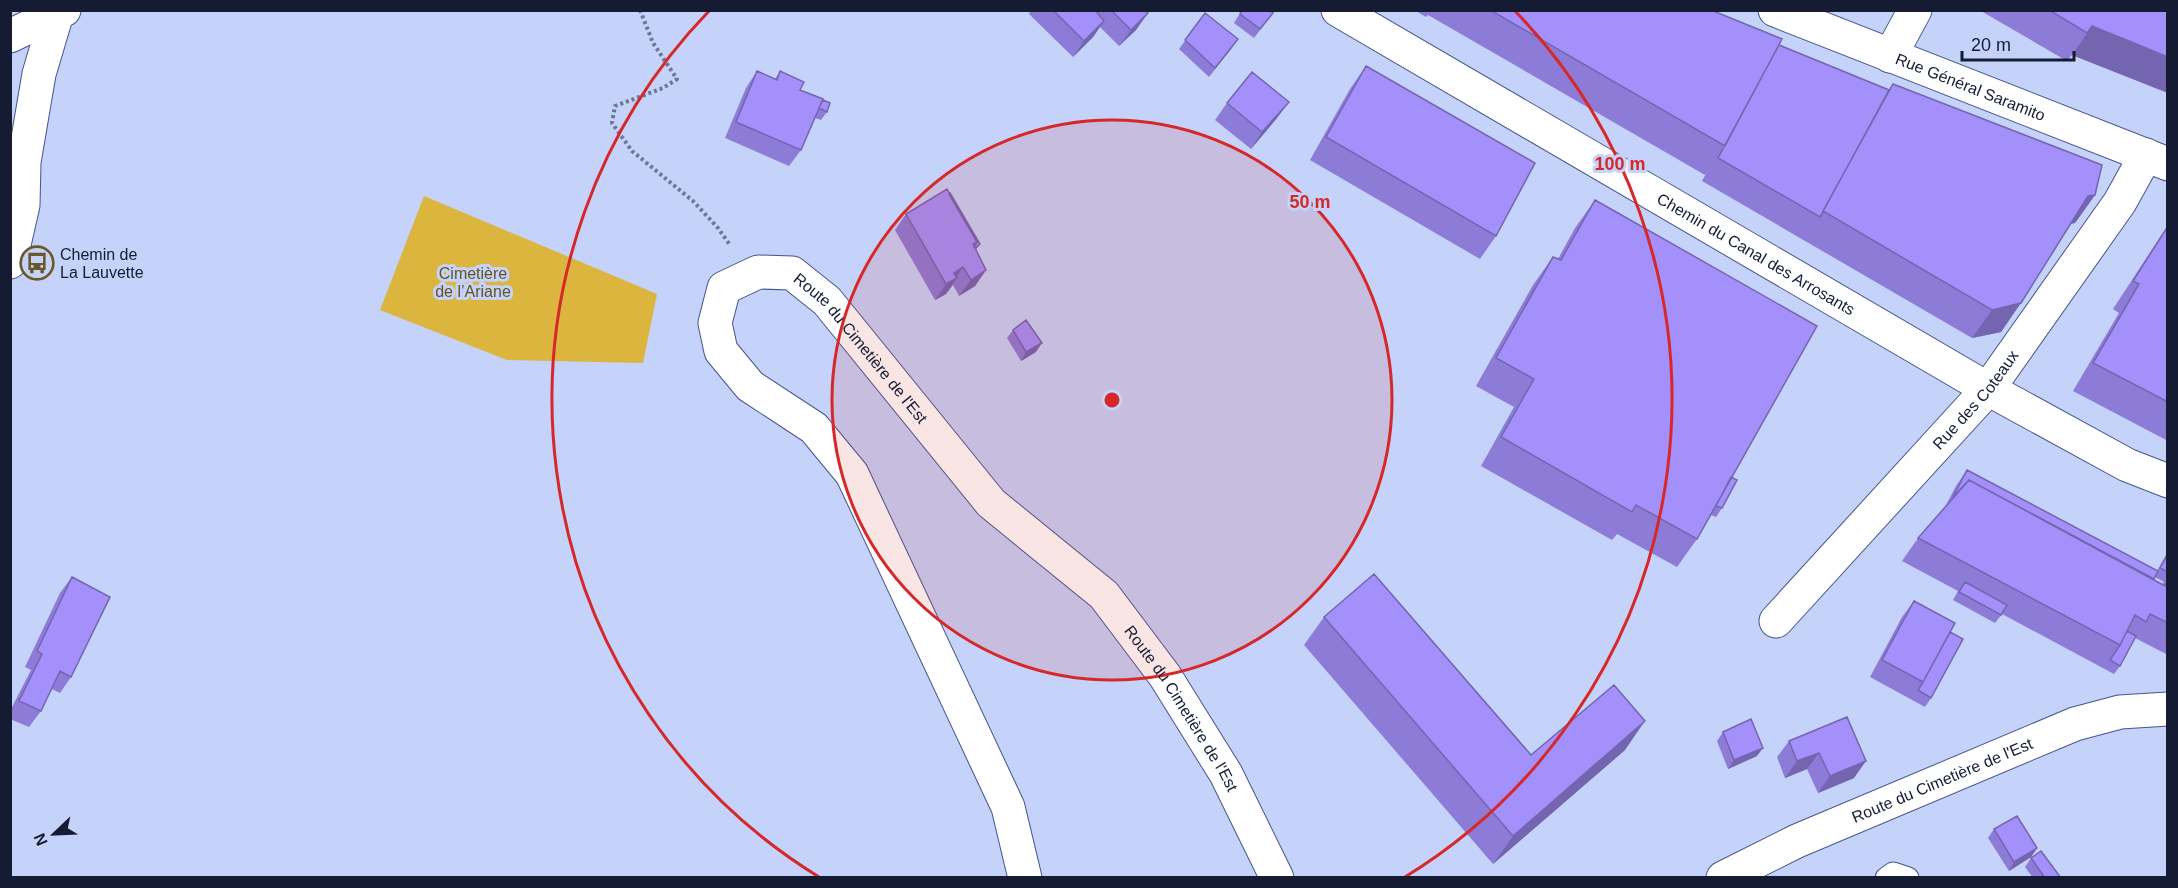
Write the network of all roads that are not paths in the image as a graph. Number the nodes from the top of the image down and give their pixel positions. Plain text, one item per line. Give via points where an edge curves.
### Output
1 (1338, 10) edge
2 (1775, 10) edge
3 (1915, 10) edge
4 (60, 12) edge
5 (10, 36) edge
6 (1890, 56) junction
7 (10, 126) edge
8 (2157, 159) edge
9 (24, 162) junction
10 (10, 262) edge
11 (1988, 388) junction
12 (2168, 481) edge
13 (1776, 621) dead end
14 (2168, 709) edge
15 (1026, 878) edge
16 (1277, 878) edge
17 (1723, 878) edge
18 (1886, 878) edge
19 (1908, 878) edge

1 - 11 street, Chemin du Canal des Arrosants
2 - 6 street, Rue Général Saramito
3 - 6 street
4 - 5 street
4 - 9 street via 39,74
6 - 8 street, Rue Général Saramito
7 - 9 street
8 - 11 street, Rue des Coteaux via 2120,202
9 - 10 street via 23,205
11 - 12 street, Chemin du Canal des Arrosants via 2127,465
11 - 13 street, Rue des Coteaux
14 - 17 street, Route du Cimetière de l'Est via 2120,712 2075,724 1797,841
15 - 16 street, Route du Cimetière de l'Est via 1008,807 852,474 814,428 750,386 721,351 715,323 724,288 758,272 792,273 826,301 991,503 1104,595 1165,676 1226,774
18 - 19 lane via 1893,873

